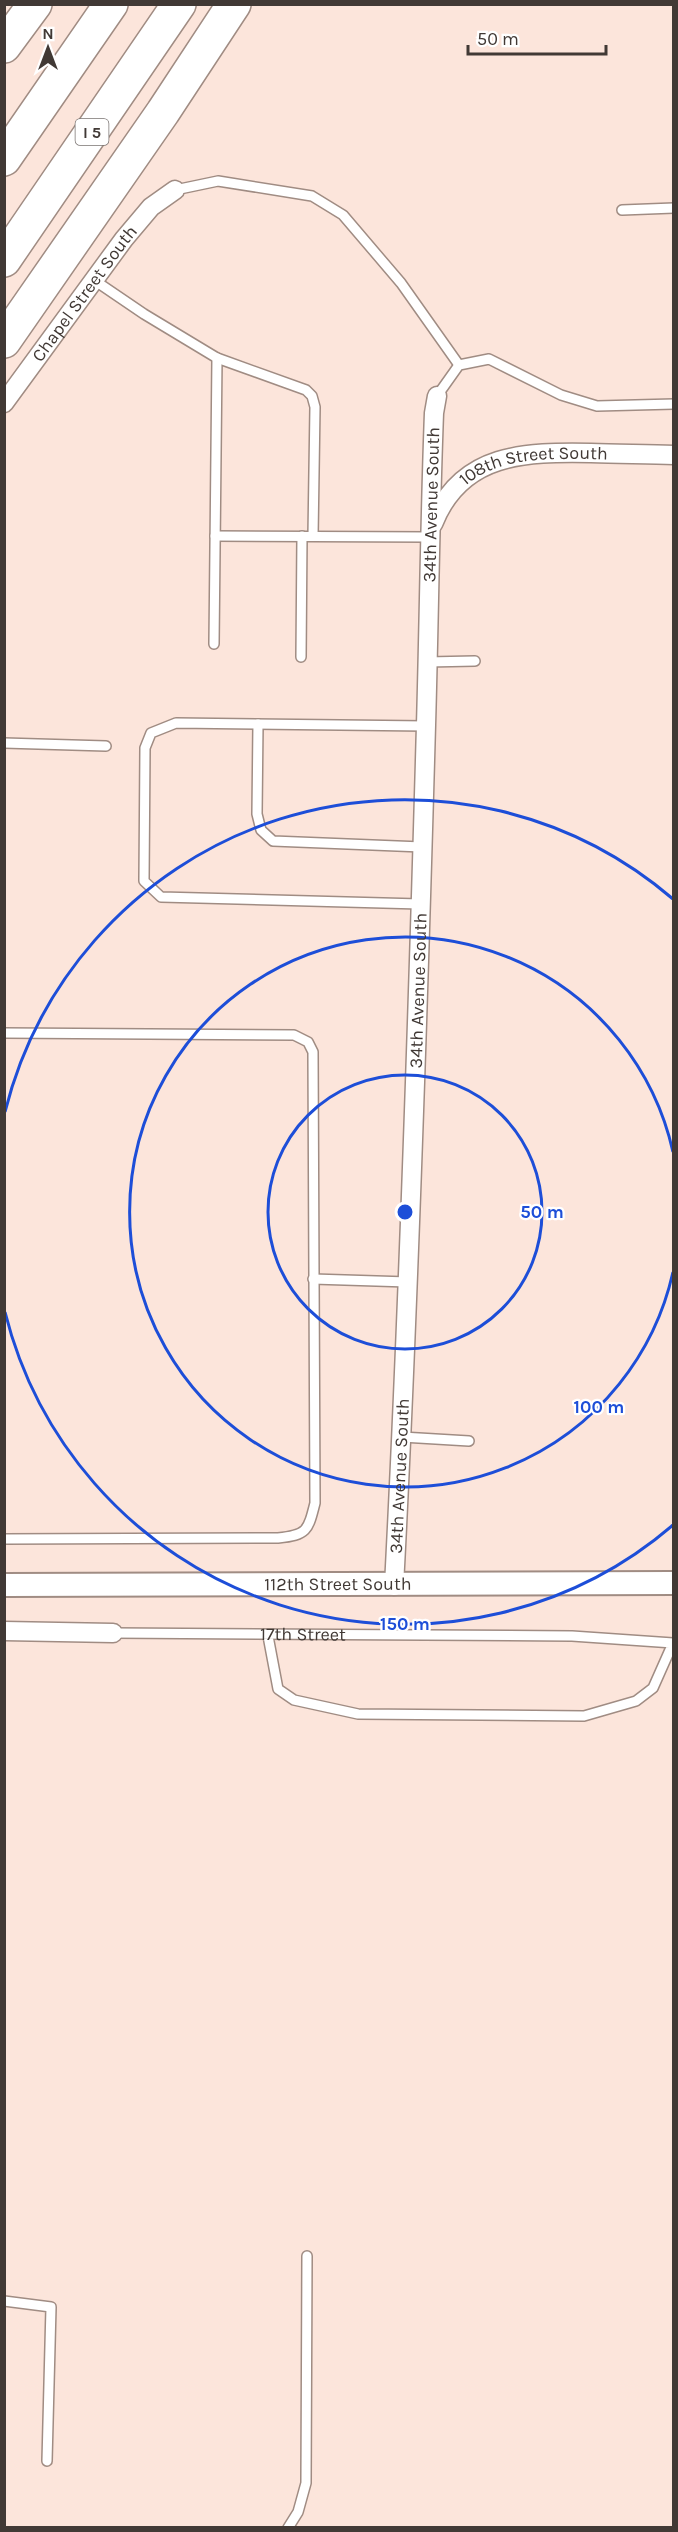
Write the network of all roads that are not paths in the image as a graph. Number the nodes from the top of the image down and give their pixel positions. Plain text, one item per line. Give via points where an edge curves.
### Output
1 (24, 4) edge
2 (35, 4) edge
3 (111, 4) edge
4 (179, 4) edge
5 (234, 4) edge
6 (257, 4) edge
7 (4, 34) edge
8 (4, 46) edge
9 (163, 112) junction
10 (4, 159) edge
11 (175, 190) joint
12 (674, 208) edge
13 (622, 210) dead end
14 (4, 260) edge
15 (94, 280) junction
16 (4, 341) edge
17 (217, 358) junction
18 (459, 365) junction
19 (437, 396) joint
20 (4, 403) edge
21 (674, 404) edge
22 (674, 455) edge
23 (215, 536) junction
24 (302, 536) junction
25 (313, 536) junction
26 (430, 537) junction
27 (214, 644) dead end
28 (302, 657) dead end
29 (428, 662) junction
30 (475, 662) dead end
31 (258, 724) junction
32 (426, 726) junction
33 (4, 743) edge
34 (106, 746) dead end
35 (422, 847) junction
36 (420, 904) junction
37 (4, 1032) edge
38 (313, 1279) junction
39 (408, 1282) junction
40 (402, 1437) junction
41 (469, 1441) dead end
42 (4, 1539) edge
43 (674, 1584) edge
44 (4, 1585) edge
45 (394, 1586) junction
46 (4, 1631) edge
47 (113, 1633) joint
48 (268, 1636) junction
49 (674, 1643) edge
50 (307, 2256) dead end
51 (4, 2301) edge
52 (47, 2461) dead end
53 (288, 2528) edge

1 - 7 highway
2 - 8 highway
3 - 10 highway
4 - 14 highway, I 5
5 - 9 highway
6 - 9 highway
9 - 16 highway
11 - 15 street, Chapel Street South via 151,207
11 - 18 lane via 218,181 312,196 343,215 401,283
12 - 13 lane
15 - 17 lane
15 - 20 street, Chapel Street South
17 - 23 lane
17 - 25 lane via 306,390 312,396
18 - 19 lane
18 - 21 lane via 489,359 561,395 597,406
19 - 26 street, 34th Avenue South
22 - 26 street, 108th Street South via 551,452 497,460 472,473 450,494 436,516
23 - 24 lane
23 - 27 lane
24 - 25 lane
24 - 28 lane
25 - 26 lane
26 - 29 street, 34th Avenue South
29 - 30 lane
29 - 32 street, 34th Avenue South
31 - 32 lane
31 - 35 lane via 257,814 261,830 273,841
31 - 36 lane via 176,723 151,733 145,748 144,881 161,897
32 - 35 street, 34th Avenue South
33 - 34 lane
35 - 36 street, 34th Avenue South
36 - 39 street, 34th Avenue South
37 - 38 lane via 294,1035 308,1042 313,1052
38 - 39 lane
38 - 42 lane via 315,1503 309,1525 298,1536
39 - 40 street, 34th Avenue South
40 - 41 lane
40 - 45 street, 34th Avenue South
43 - 45 street, 112th Street South
44 - 45 street, 112th Street South
46 - 47 street, 17th Street
47 - 48 lane, 17th Street
48 - 49 lane, 17th Street via 572,1636
48 - 49 lane via 278,1689 294,1700 357,1714 584,1716 636,1701 653,1688
50 - 53 lane via 306,2483 298,2512
51 - 52 lane via 51,2307

